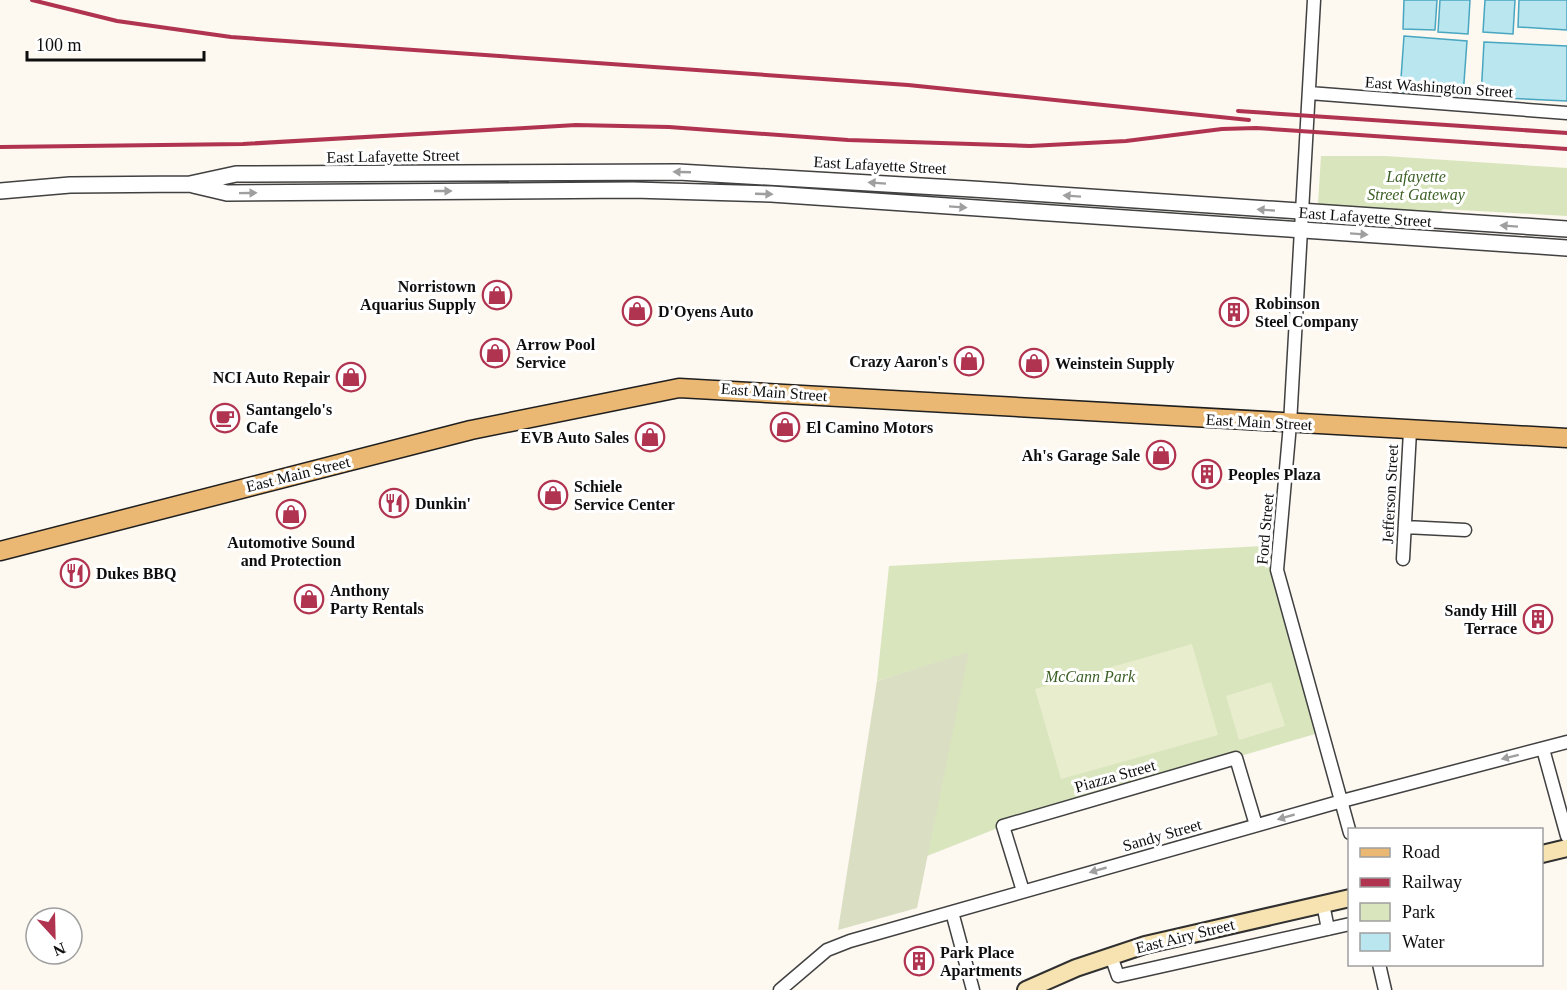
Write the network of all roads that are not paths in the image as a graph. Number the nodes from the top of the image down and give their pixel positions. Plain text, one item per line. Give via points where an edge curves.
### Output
1 (1314, 0) edge
2 (1309, 93) junction
3 (1567, 112) edge
4 (190, 184) junction
5 (0, 191) edge
6 (1301, 213) junction
7 (1567, 229) edge
8 (1300, 230) junction
9 (1567, 248) edge
10 (1290, 424) junction
11 (1410, 431) junction
12 (1567, 438) edge
13 (1405, 527) junction
14 (1465, 530) dead end
15 (0, 550) edge
16 (1403, 560) dead end
17 (1567, 742) edge
18 (1543, 749) junction
19 (1342, 801) junction
20 (1256, 825) junction
21 (1349, 828) edge
22 (1567, 836) edge
23 (1567, 848) edge
24 (1543, 854) edge
25 (1023, 891) junction
26 (1348, 898) edge
27 (1323, 904) junction
28 (952, 912) junction
29 (1348, 924) edge
30 (1328, 929) junction
31 (1111, 956) junction
32 (1379, 966) edge
33 (780, 990) edge
34 (973, 990) edge
35 (1026, 990) edge
36 (1385, 990) edge

1 - 2 street, Ford Street
2 - 3 street, East Washington Street
2 - 6 street, Ford Street
4 - 5 street, East Lafayette Street via 70,185
6 -> 4 street, East Lafayette Street via 678,172 236,174
4 -> 8 street, East Lafayette Street via 227,193 633,190 771,194
7 -> 6 street, East Lafayette Street
6 - 8 street, Ford Street
8 -> 9 street, East Lafayette Street
8 - 10 street, Ford Street
10 - 11 main road, East Main Street
10 - 15 main road, East Main Street via 679,388 471,430
10 - 19 street, Ford Street via 1277,570
11 - 12 main road, East Main Street
11 - 13 street, Jefferson Street
13 - 14 street
13 - 16 street, Jefferson Street
17 - 18 street, Sandy Street
18 -> 19 street, Sandy Street
18 - 22 street
19 -> 20 street, Sandy Street
19 - 21 street, Ford Street
20 -> 25 street, Sandy Street
20 - 25 street, Piazza Street via 1236,758 1004,826
23 - 24 main road
25 - 28 street, Sandy Street
26 - 27 main road, East Airy Street
27 - 30 street
27 - 31 main road, East Airy Street
28 - 33 street, Sandy Street via 827,950
28 - 34 street
29 - 30 street
30 - 31 street via 1118,976
31 - 35 main road, East Airy Street
32 - 36 street

